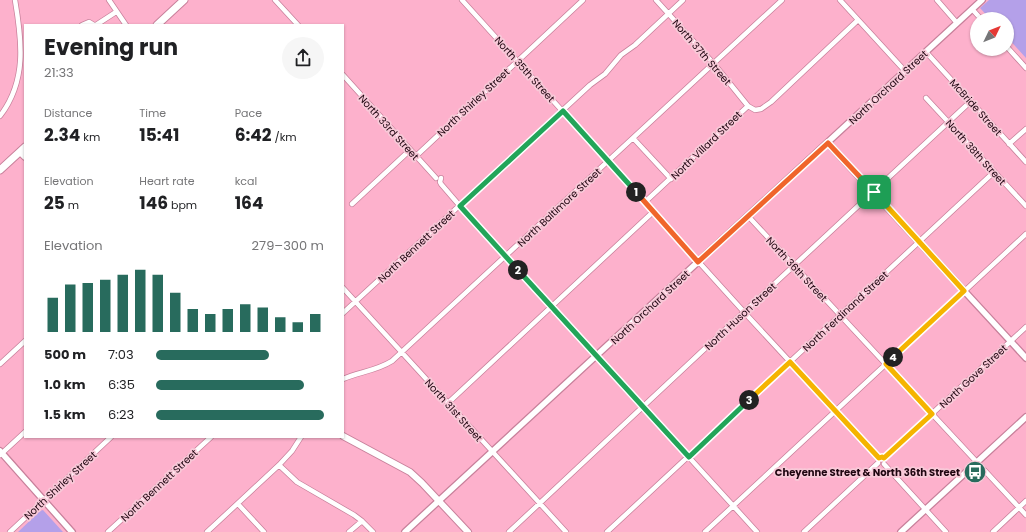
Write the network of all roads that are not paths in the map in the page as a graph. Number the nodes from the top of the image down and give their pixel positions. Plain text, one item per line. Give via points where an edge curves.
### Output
1 (15, 0) edge
2 (109, 0) edge
3 (184, 0) edge
4 (275, 0) edge
5 (462, 0) edge
6 (583, 0) edge
7 (656, 0) edge
8 (684, 0) edge
9 (782, 0) edge
10 (840, 0) edge
11 (937, 0) edge
12 (982, 0) edge
13 (972, 9) junction
14 (116, 12) junction
15 (975, 12) edge
16 (668, 14) junction
17 (858, 20) junction
18 (957, 23) junction
19 (97, 24) edge
20 (125, 24) edge
21 (158, 24) edge
22 (297, 24) edge
23 (926, 52) junction
24 (1014, 55) edge
25 (517, 61) junction
26 (714, 64) junction
27 (1026, 68) edge
28 (905, 72) junction
29 (344, 76) edge
30 (926, 98) dead end
31 (971, 101) junction
32 (748, 106) junction
33 (563, 111) junction
34 (0, 116) edge
35 (950, 122) junction
36 (1026, 129) edge
37 (633, 138) junction
38 (828, 143) junction
39 (1010, 144) junction
40 (410, 150) junction
41 (23, 152) edge
42 (416, 156) junction
43 (607, 161) junction
44 (1026, 162) edge
45 (0, 170) edge
46 (994, 172) junction
47 (670, 179) junction
48 (874, 192) junction
49 (645, 202) junction
50 (352, 204) dead end
51 (460, 206) junction
52 (1026, 206) edge
53 (654, 211) junction
54 (748, 216) junction
55 (1026, 234) edge
56 (920, 242) junction
57 (506, 257) junction
58 (698, 262) junction
59 (794, 266) junction
60 (344, 289) edge
61 (964, 291) junction
62 (356, 302) junction
63 (551, 307) junction
64 (344, 312) edge
65 (744, 312) junction
66 (841, 315) junction
67 (1026, 327) edge
68 (24, 342) edge
69 (1010, 342) junction
70 (402, 352) junction
71 (597, 356) junction
72 (1026, 358) edge
73 (790, 362) junction
74 (0, 364) edge
75 (886, 364) junction
76 (344, 379) edge
77 (448, 403) junction
78 (642, 407) junction
79 (835, 411) junction
80 (932, 414) junction
81 (1026, 417) edge
82 (24, 433) edge
83 (344, 437) edge
84 (110, 438) edge
85 (209, 438) edge
86 (299, 438) edge
87 (492, 452) junction
88 (1, 453) edge
89 (689, 457) junction
90 (884, 458) junction
91 (878, 461) junction
92 (977, 462) junction
93 (884, 464) junction
94 (279, 465) junction
95 (43, 500) junction
96 (439, 500) junction
97 (1026, 501) edge
98 (540, 503) junction
99 (238, 504) junction
100 (733, 506) junction
101 (1019, 508) junction
102 (925, 510) junction
103 (1026, 515) edge
104 (362, 520) junction
105 (10, 532) edge
106 (72, 532) edge
107 (108, 532) edge
108 (207, 532) edge
109 (264, 532) edge
110 (349, 532) edge
111 (373, 532) edge
112 (405, 532) edge
113 (468, 532) edge
114 (509, 532) edge
115 (566, 532) edge
116 (608, 532) edge
117 (705, 532) edge
118 (757, 532) edge
119 (804, 532) edge
120 (901, 532) edge
121 (946, 532) edge
122 (992, 532) edge

1 - 34 street via 21,62 14,91
2 - 14 street
3 - 21 main road
4 - 22 street
5 - 25 street, North 35th Street
6 - 25 street, North Shirley Street
7 - 16 street, North 37th Street
8 - 16 street, North Bennett Street
9 - 26 street, North Baltimore Street
10 - 17 street
11 - 18 street
12 - 13 street, North Orchard Street
13 - 15 street
13 - 18 street, North Orchard Street
14 - 19 street
14 - 20 street
16 - 26 street, North 37th Street
16 - 33 street, North Bennett Street
17 - 28 street
17 - 32 street, North Villard Street via 765,106 756,110
18 - 23 street, North Orchard Street
23 - 28 street, North Orchard Street
23 - 31 street, McBride Street
24 - 27 street
25 - 33 street, North 35th Street
25 - 42 street, North Shirley Street
26 - 32 street, North 37th Street
26 - 37 street, North Baltimore Street
28 - 38 street, North Orchard Street
29 - 40 street, North 33rd Street
30 - 35 street, North 38th Street
31 - 35 street, North Huson Street
31 - 39 street, McBride Street
32 - 47 street, North Villard Street
33 - 43 street, North 35th Street
33 - 51 street, North Bennett Street
35 - 46 street, North 38th Street
35 - 48 street, North Huson Street
36 - 39 street
37 - 43 street, North Baltimore Street
37 - 47 street
38 - 48 street
38 - 54 street, North Orchard Street
39 - 44 street, McBride Street
40 - 42 street, North 33rd Street
40 - 50 street
41 - 45 main road
42 - 51 street, North 33rd Street
43 - 49 street, North 35th Street
43 - 57 street, North Baltimore Street
46 - 52 street, North 38th Street
46 - 56 street, North Ferdinand Street
47 - 49 street, North Villard Street
48 - 56 street
48 - 59 street, North Huson Street
49 - 53 street, North 35th Street
51 - 57 street, North 33rd Street
51 - 62 street, North Bennett Street
53 - 58 street, North 35th Street
53 - 63 street
54 - 58 street, North Orchard Street
54 - 59 street, North 36th Street
55 - 61 street
56 - 61 street
56 - 66 street, North Ferdinand Street
57 - 63 street, North 33rd Street
57 - 70 street, North Baltimore Street
58 - 65 street, North 35th Street
58 - 71 street, North Orchard Street
59 - 65 street, North Huson Street
59 - 66 street, North 36th Street
60 - 62 street, North 31st Street
61 - 69 street
61 - 75 street
62 - 64 street, North Bennett Street
62 - 70 street, North 31st Street
63 - 71 street, North 33rd Street
63 - 77 street
65 - 73 street, North 35th Street
65 - 78 street, North Huson Street
66 - 73 street, North Ferdinand Street
66 - 75 street, North 36th Street
67 - 69 street, North Gove Street
68 - 74 street
69 - 72 street
69 - 80 street, North Gove Street
70 - 76 street, North Baltimore Street via 384,366
70 - 77 street, North 31st Street
71 - 78 street, North 33rd Street
71 - 87 street, North Orchard Street
73 - 79 street, North 35th Street
73 - 89 street, North Ferdinand Street
75 - 79 street
75 - 80 street, North 36th Street
77 - 87 street, North 31st Street
78 - 89 street, North 33rd Street
78 - 98 street, North Huson Street
79 - 91 street, North 35th Street
79 - 100 street
80 - 90 street, North Gove Street
80 - 92 street, North 36th Street
81 - 92 street
82 - 88 street
83 - 96 main road via 410,472
84 - 95 street, North Shirley Street
85 - 107 street, North Bennett Street
86 - 94 street
87 - 96 street, North Orchard Street
87 - 98 street, North 31st Street
88 - 95 street
89 - 100 street, North 33rd Street
89 - 116 street, North Ferdinand Street
90 - 91 street
90 - 93 street
91 - 93 street via 881,465
91 - 119 street
92 - 101 street, North 36th Street
92 - 102 street
93 - 102 street
94 - 99 street
94 - 104 street via 297,482
95 - 105 street, North Shirley Street
95 - 106 street
96 - 112 street, North Orchard Street
96 - 113 main road
97 - 101 street
98 - 114 street, North Huson Street
98 - 115 street, North 31st Street
99 - 108 street
99 - 109 street
100 - 117 street
100 - 118 street, North 33rd Street
101 - 103 street, North 36th Street
101 - 122 street
102 - 120 street
102 - 121 street
104 - 110 street
104 - 111 street

